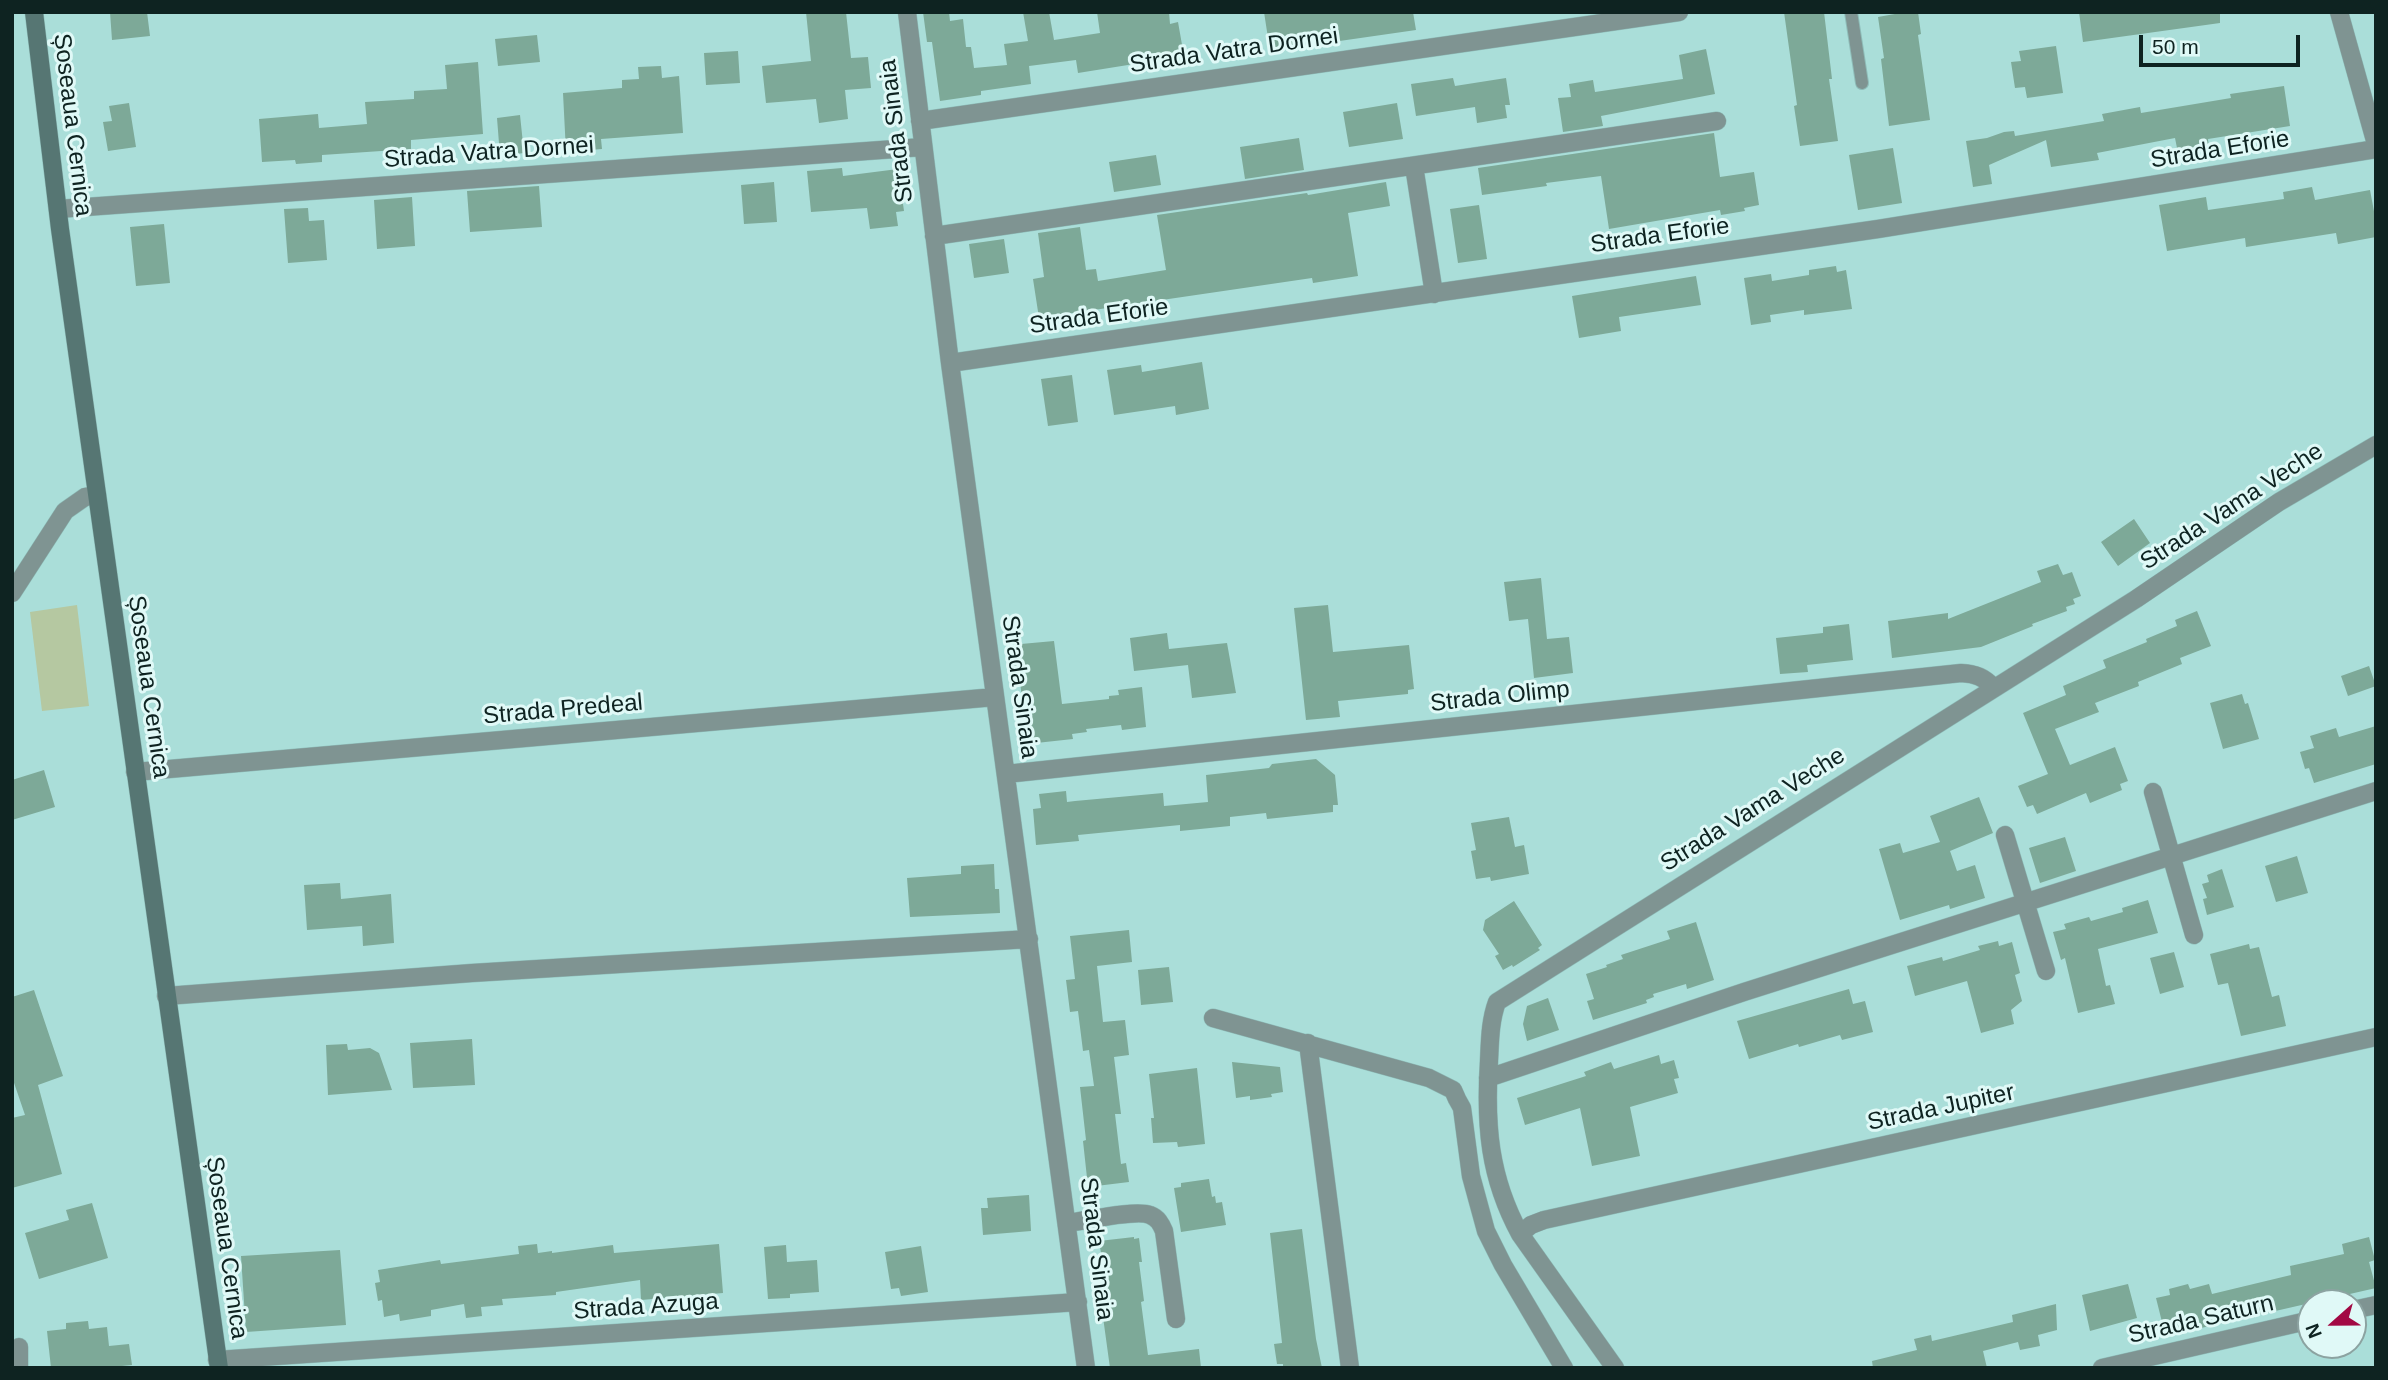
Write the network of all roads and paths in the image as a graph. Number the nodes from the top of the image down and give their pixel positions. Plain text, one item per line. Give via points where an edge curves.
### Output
1 (34, 12) edge
2 (907, 12) edge
3 (1679, 12) edge
4 (1851, 12) edge
5 (2339, 12) edge
6 (1863, 83) dead end
7 (920, 121) junction
8 (1717, 121) dead end
9 (923, 147) junction
10 (2376, 147) edge
11 (1414, 166) junction
12 (58, 208) junction
13 (934, 236) junction
14 (1434, 294) junction
15 (950, 363) junction
16 (2376, 445) edge
17 (97, 495) junction
18 (13, 588) edge
19 (1994, 688) junction
20 (995, 696) junction
21 (135, 772) junction
22 (1006, 774) junction
23 (2376, 791) edge
24 (2153, 792) dead end
25 (2005, 835) dead end
26 (2172, 857) junction
27 (2026, 904) junction
28 (2194, 935) dead end
29 (1029, 939) junction
30 (2046, 971) dead end
31 (166, 996) junction
32 (1213, 1018) dead end
33 (2376, 1037) edge
34 (1308, 1043) junction
35 (1488, 1078) junction
36 (1068, 1223) junction
37 (1520, 1234) junction
38 (1078, 1302) junction
39 (1176, 1319) dead end
40 (2297, 1323) edge
41 (19, 1347) dead end
42 (218, 1364) edge
43 (19, 1368) edge
44 (1086, 1368) edge
45 (1350, 1368) edge
46 (1564, 1368) edge
47 (1615, 1368) edge
48 (2102, 1368) edge

1 - 12 street, Șoseaua Cernica
2 - 7 street, Strada Sinaia
3 - 7 street, Strada Vatra Dornei
4 - 6 lane
5 - 10 street
7 - 9 street, Strada Sinaia
8 - 11 street
9 - 12 street, Strada Vatra Dornei
9 - 13 street, Strada Sinaia
10 - 14 street, Strada Eforie via 1878,229
11 - 13 street
11 - 14 street
12 - 17 street, Șoseaua Cernica
13 - 15 street, Strada Sinaia
14 - 15 street, Strada Eforie
15 - 20 street, Strada Sinaia
16 - 19 street, Strada Vama Veche via 2279,502
17 - 18 street via 65,511
17 - 21 street, Șoseaua Cernica
19 - 22 street, Strada Olimp via 1976,674 1961,673
19 - 35 street, Strada Vama Veche via 1503,996 1493,1012
20 - 21 street, Strada Predeal
20 - 22 street, Strada Sinaia
21 - 31 street, Șoseaua Cernica
22 - 29 street, Strada Sinaia
23 - 26 street
24 - 26 street
25 - 27 street
26 - 27 street
26 - 28 street
27 - 30 street
27 - 35 street
29 - 31 street
29 - 36 street, Strada Sinaia
31 - 42 street, Șoseaua Cernica
32 - 34 street
33 - 37 street, Strada Jupiter via 1544,1220
34 - 45 street
34 - 46 street via 1429,1078 1452,1090 1462,1108 1467,1160 1486,1231
35 - 37 street, Strada Vama Veche via 1491,1160 1508,1213
36 - 38 street, Strada Sinaia
36 - 39 street via 1138,1213 1154,1216 1164,1231
37 - 47 street, Strada Vama Veche
38 - 42 street, Strada Azuga
38 - 44 street, Strada Sinaia
40 - 48 street, Strada Saturn
41 - 43 street

